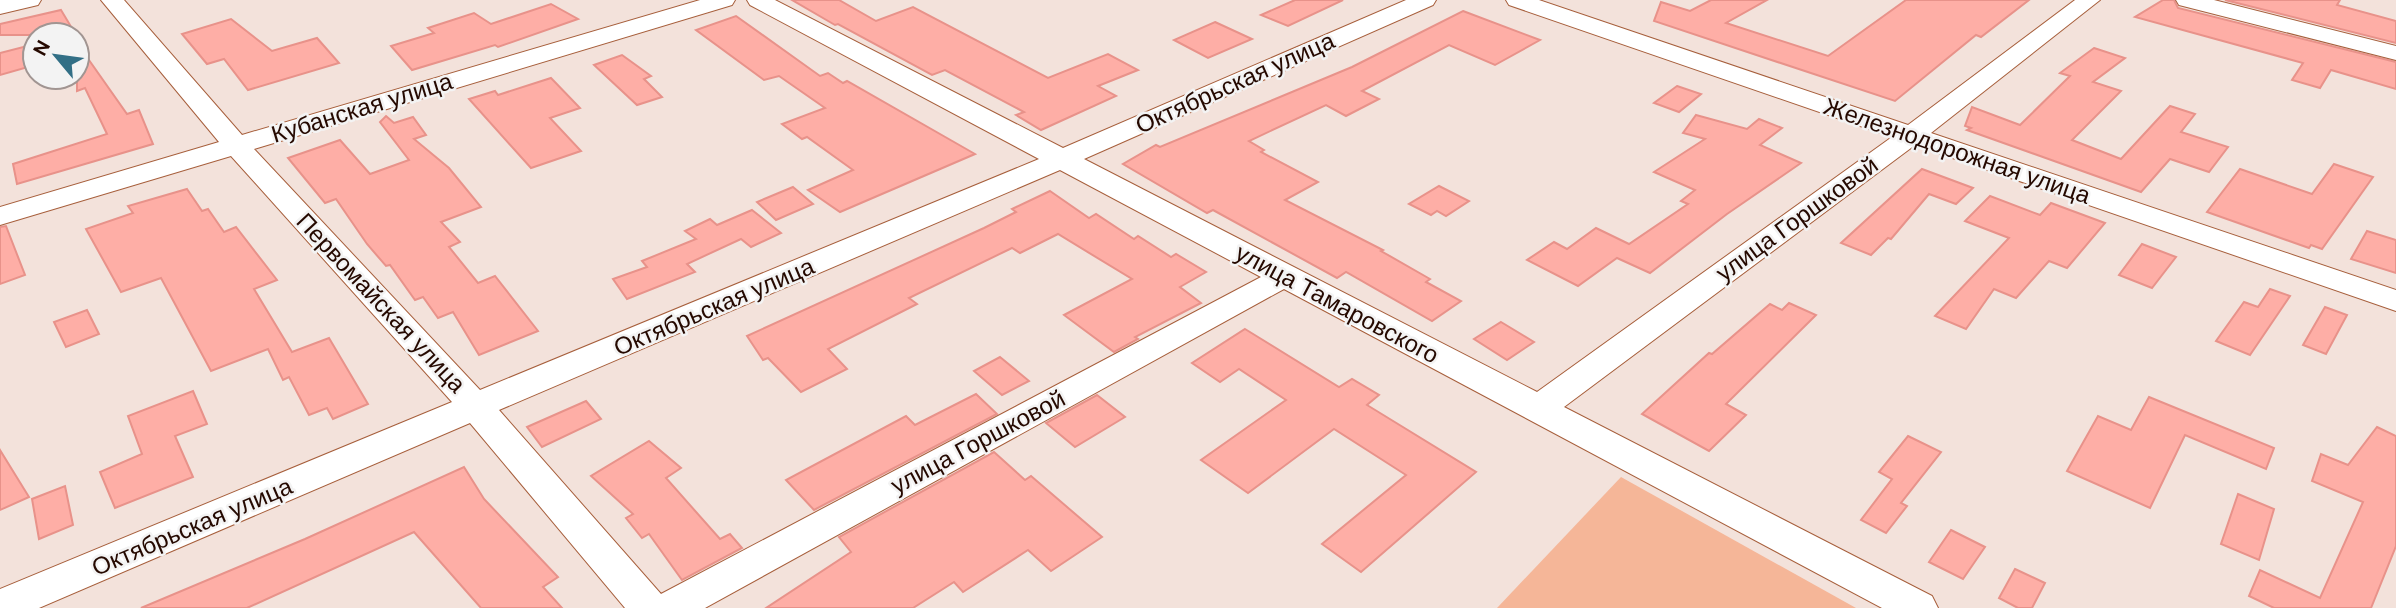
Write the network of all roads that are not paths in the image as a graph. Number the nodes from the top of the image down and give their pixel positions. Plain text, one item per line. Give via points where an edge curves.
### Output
1 (30, 0) edge
2 (112, 0) edge
3 (724, 0) edge
4 (758, 0) edge
5 (1425, 0) edge
6 (1517, 0) edge
7 (2090, 0) edge
8 (2187, 0) edge
9 (0, 7) edge
10 (2396, 53) edge
11 (1912, 135) junction
12 (236, 145) junction
13 (1059, 160) junction
14 (0, 216) edge
15 (1286, 276) junction
16 (2396, 301) edge
17 (477, 408) junction
18 (1536, 410) junction
19 (0, 607) edge
20 (649, 608) edge
21 (670, 608) edge
22 (1917, 608) edge

1 - 9 street
2 - 12 street, Первомайская улица
3 - 12 street, Кубанская улица
4 - 13 street, улица Тамаровского
5 - 13 street, Октябрьская улица
6 - 11 street, Железнодорожная улица
7 - 11 street, улица Горшковой
8 - 10 street
11 - 16 street, Железнодорожная улица
11 - 18 street, улица Горшковой
12 - 14 street, Кубанская улица
12 - 17 street, Первомайская улица
13 - 15 street, улица Тамаровского
13 - 17 street, Октябрьская улица
15 - 18 street, улица Тамаровского
15 - 21 street, улица Горшковой
17 - 19 street, Октябрьская улица
17 - 20 street, Первомайская улица
18 - 22 street, улица Тамаровского

